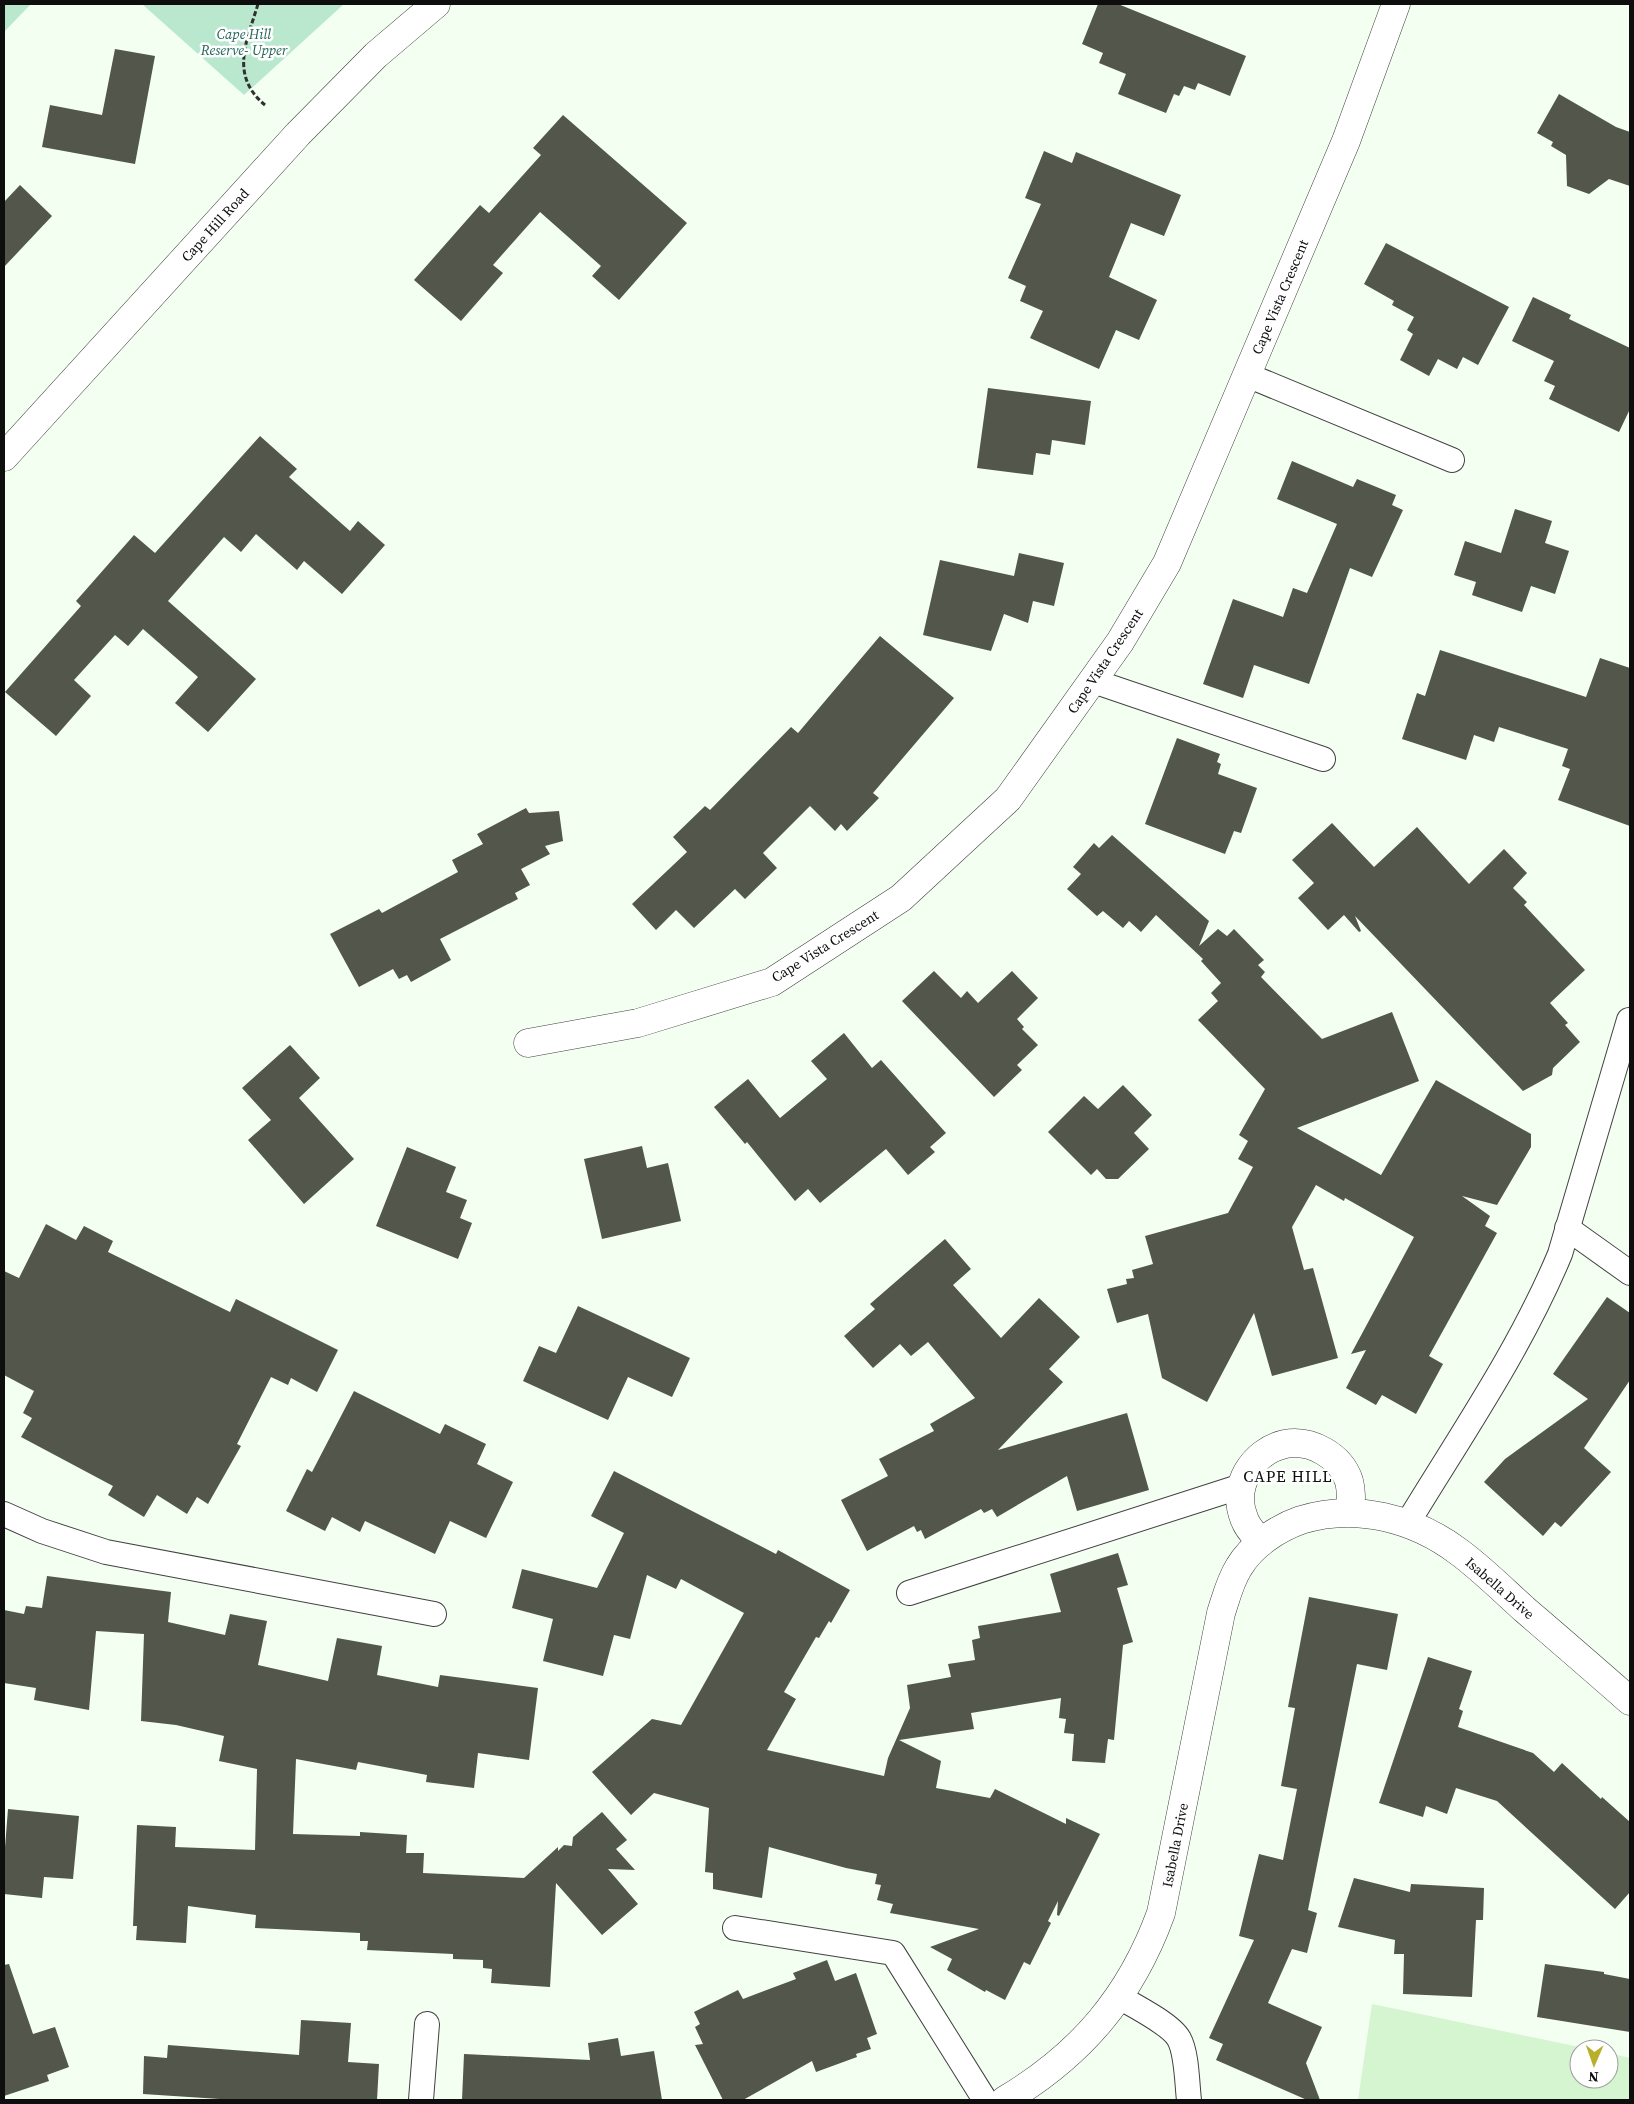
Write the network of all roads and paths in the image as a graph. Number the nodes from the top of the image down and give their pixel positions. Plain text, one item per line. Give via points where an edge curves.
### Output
1 (258, 4) edge
2 (436, 4) edge
3 (1396, 4) edge
4 (265, 106) dead end
5 (1247, 375) junction
6 (4, 457) edge
7 (1452, 460) dead end
8 (1093, 681) junction
9 (1323, 759) dead end
10 (1629, 1020) dead end
11 (528, 1043) dead end
12 (1567, 1228) junction
13 (1630, 1273) edge
14 (1242, 1486) junction
15 (1350, 1512) junction
16 (4, 1514) edge
17 (1407, 1524) junction
18 (1262, 1542) junction
19 (909, 1593) dead end
20 (434, 1614) dead end
21 (1630, 1701) edge
22 (735, 1928) dead end
23 (1119, 1997) junction
24 (427, 2024) dead end
25 (421, 2100) edge
26 (985, 2100) edge
27 (1005, 2100) edge
28 (1189, 2100) edge

1 - 4 path via 243,57 244,80
2 - 6 street, Cape Hill Road via 376,55 298,134
3 - 5 street, Cape Vista Crescent via 1346,140
5 - 7 lane
5 - 8 street, Cape Vista Crescent via 1167,563
8 - 9 lane
8 - 11 street, Cape Vista Crescent via 1008,799 901,898 822,950 772,982 638,1023
10 - 12 lane
12 - 13 lane
12 - 17 lane via 1560,1254 1531,1318
14 - 15 street via 1258,1458 1286,1444 1301,1443 1330,1455 1341,1466 1349,1480
14 - 18 street via 1243,1517
14 - 19 lane
15 - 17 street, Isabella Drive
15 - 18 street, Isabella Drive via 1316,1516 1294,1523
16 - 20 lane via 42,1531 106,1552
17 - 21 street, Isabella Drive via 1458,1551
18 - 23 street, Isabella Drive via 1239,1566 1221,1613 1161,1913 1149,1946
22 - 26 lane via 893,1953
23 - 27 street, Isabella Drive via 1085,2039 1029,2086
23 - 28 lane via 1161,2022 1179,2038
24 - 25 lane

